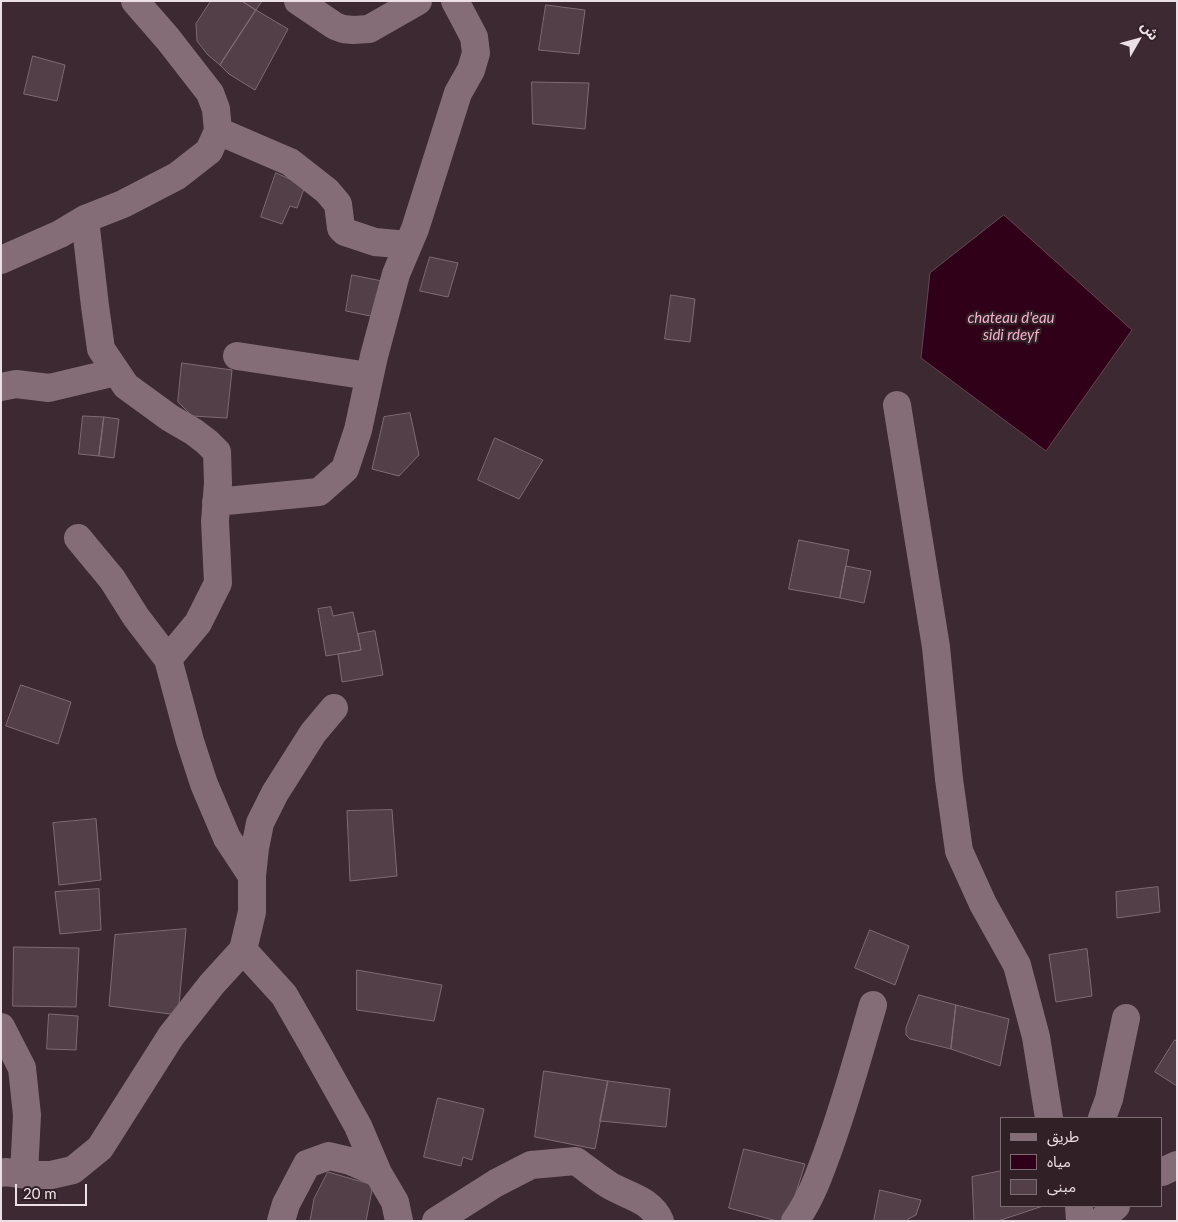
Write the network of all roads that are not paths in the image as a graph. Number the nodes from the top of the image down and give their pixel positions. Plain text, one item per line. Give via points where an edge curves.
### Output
1 (135, 1) edge
2 (298, 1) edge
3 (418, 1) edge
4 (455, 1) edge
5 (218, 131) junction
6 (85, 219) junction
7 (408, 245) junction
8 (1, 260) edge
9 (237, 356) dead end
10 (116, 372) junction
11 (369, 376) junction
12 (1, 387) edge
13 (897, 405) dead end
14 (216, 502) junction
15 (78, 538) dead end
16 (168, 659) junction
17 (334, 708) dead end
18 (252, 876) junction
19 (243, 950) junction
20 (873, 1005) dead end
21 (1126, 1018) dead end
22 (1, 1027) edge
23 (1049, 1117) edge
24 (1102, 1117) edge
25 (1177, 1165) edge
26 (378, 1172) junction
27 (1163, 1172) edge
28 (13, 1174) edge
29 (1079, 1207) edge
30 (1115, 1207) edge
31 (281, 1221) edge
32 (399, 1221) edge
33 (436, 1221) edge
34 (660, 1221) edge
35 (795, 1221) edge
36 (1080, 1221) edge
37 (1103, 1221) edge

1 - 5 street via 210,93 216,109
2 - 3 street via 335,26 353,30 369,28
4 - 7 street via 474,37 476,52 471,70 458,93
5 - 6 street via 209,151 177,176 123,204
5 - 7 street via 290,162 327,190 338,204 341,228 345,232 375,242
6 - 8 street via 60,234
6 - 10 street via 101,349
7 - 11 street via 396,274
9 - 11 street
10 - 12 street via 50,388 16,384
10 - 14 street via 126,386 194,432 217,452
11 - 14 street via 358,430 345,469 319,492
13 - 23 street via 936,647 958,851 1017,965 1036,1037
14 - 16 street via 218,583 198,623
15 - 16 street via 112,579
16 - 18 street via 204,784 227,838
17 - 18 street via 313,733 260,823
18 - 19 street via 252,912
19 - 26 street via 284,995 358,1126
19 - 28 street via 171,1036 100,1148 73,1170 51,1175
20 - 35 street via 841,1116 818,1178
21 - 24 street via 1110,1099
22 - 28 street via 22,1068 27,1115
25 - 27 street
26 - 31 street via 329,1156 308,1164 286,1204
26 - 32 street via 395,1202
29 - 36 street
30 - 37 street
33 - 34 street via 531,1165 576,1162 656,1212

